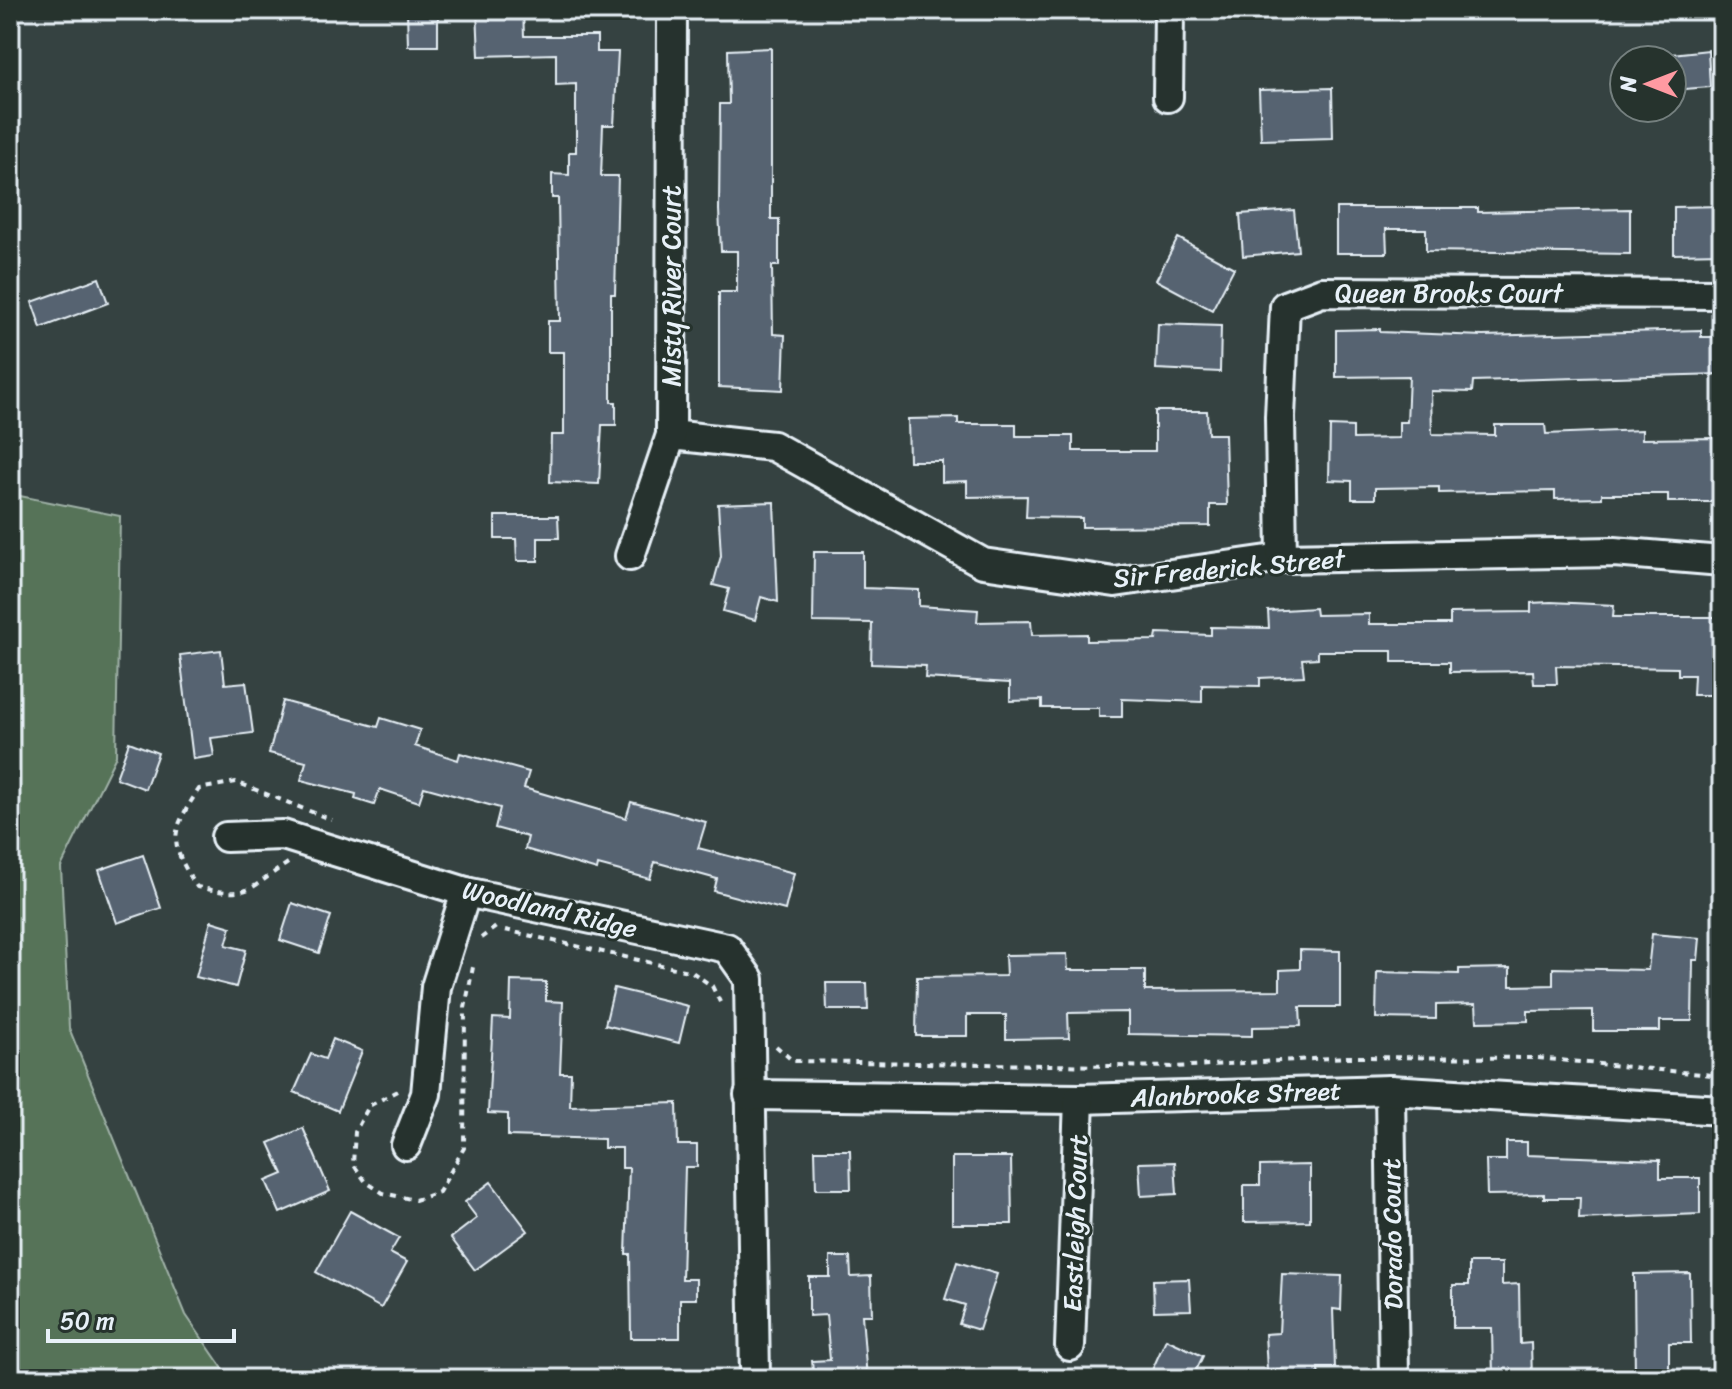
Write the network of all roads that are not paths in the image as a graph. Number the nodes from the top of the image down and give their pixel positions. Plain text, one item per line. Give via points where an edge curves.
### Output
1 (672, 10) edge
2 (1169, 10) edge
3 (1168, 97) dead end
4 (1722, 294) edge
5 (671, 435) junction
6 (630, 556) dead end
7 (1282, 558) junction
8 (1722, 561) edge
9 (226, 837) dead end
10 (466, 892) junction
11 (1390, 1090) junction
12 (749, 1095) junction
13 (1079, 1099) junction
14 (1722, 1110) edge
15 (406, 1145) dead end
16 (1070, 1346) dead end
17 (755, 1379) edge
18 (1394, 1379) edge

1 - 5 street, Misty River Court
2 - 3 street
4 - 7 street, Queen Brooks Court via 1322,292 1285,306 1280,372
5 - 6 street, Misty River Court
5 - 7 street, Sir Frederick Street via 773,446 983,563 1115,582
7 - 8 street, Sir Frederick Street via 1614,552
9 - 10 street, Woodland Ridge via 283,835
10 - 12 street, Woodland Ridge via 727,948 749,979
10 - 15 street via 436,987 426,1094
11 - 13 street, Alanbrooke Street
11 - 14 street, Alanbrooke Street
11 - 18 street, Dorado Court
12 - 13 street, Alanbrooke Street
12 - 17 street, Woodland Ridge
13 - 16 street, Eastleigh Court

